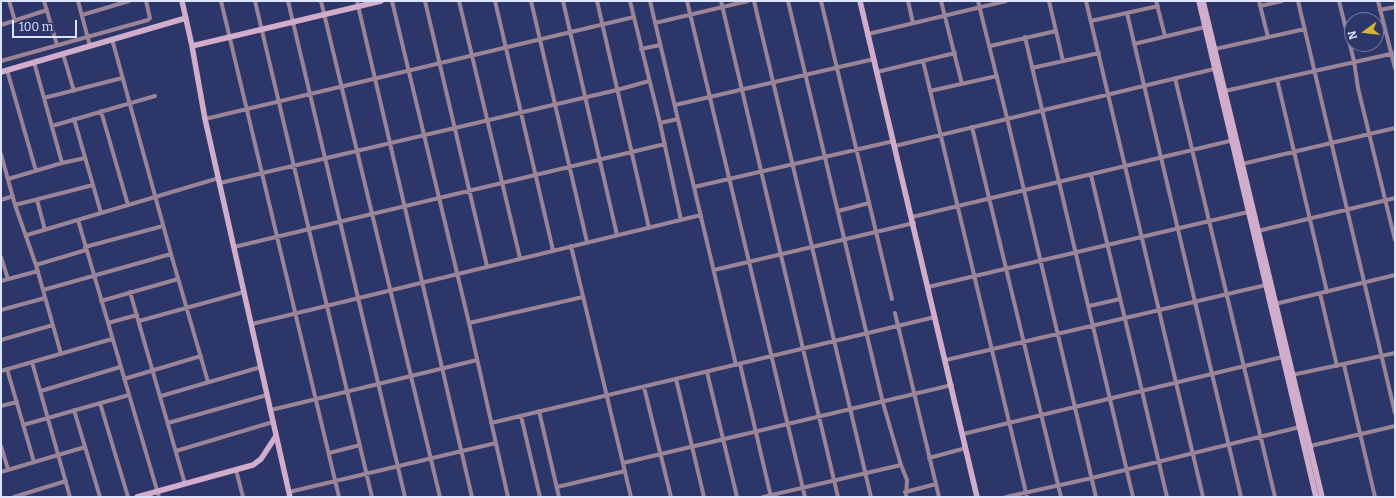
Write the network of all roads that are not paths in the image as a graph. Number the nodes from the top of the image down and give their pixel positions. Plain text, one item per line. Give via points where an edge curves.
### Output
1 (9, 1) edge
2 (44, 1) edge
3 (78, 1) edge
4 (129, 1) edge
5 (146, 1) edge
6 (182, 1) edge
7 (221, 1) edge
8 (255, 1) edge
9 (288, 1) edge
10 (321, 1) edge
11 (381, 1) edge
12 (392, 1) edge
13 (425, 1) edge
14 (459, 1) edge
15 (494, 1) edge
16 (531, 1) edge
17 (563, 1) edge
18 (597, 1) edge
19 (630, 1) edge
20 (650, 1) edge
21 (687, 1) edge
22 (721, 1) edge
23 (748, 1) edge
24 (754, 1) edge
25 (788, 1) edge
26 (821, 1) edge
27 (860, 1) edge
28 (908, 1) edge
29 (941, 1) edge
30 (978, 1) edge
31 (1006, 1) edge
32 (1049, 1) edge
33 (1086, 1) edge
34 (1156, 1) edge
35 (1198, 1) edge
36 (1203, 1) edge
37 (1259, 1) edge
38 (1282, 1) edge
39 (1298, 1) edge
40 (1339, 1) edge
41 (1378, 1) edge
42 (357, 4) edge
43 (1158, 6) junction
44 (1260, 6) junction
45 (722, 7) junction
46 (1395, 7) edge
47 (979, 8) junction
48 (47, 10) junction
49 (1380, 10) junction
50 (1127, 13) junction
51 (324, 14) junction
52 (690, 14) junction
53 (82, 15) junction
54 (945, 16) junction
55 (634, 17) junction
56 (186, 18) junction
57 (15, 20) junction
58 (1091, 21) junction
59 (293, 22) junction
60 (655, 23) junction
61 (913, 23) junction
62 (1, 25) edge
63 (602, 25) junction
64 (1205, 26) junction
65 (261, 29) junction
66 (1305, 29) junction
67 (1056, 31) junction
68 (570, 34) junction
69 (868, 34) junction
70 (88, 36) junction
71 (1165, 36) junction
72 (230, 37) junction
73 (1025, 37) junction
74 (1268, 38) junction
75 (112, 39) junction
76 (539, 40) junction
77 (1134, 44) junction
78 (57, 45) junction
79 (660, 45) junction
80 (90, 46) junction
81 (192, 46) junction
82 (990, 46) junction
83 (506, 48) junction
84 (1215, 49) junction
85 (641, 50) junction
86 (955, 53) junction
87 (1099, 53) junction
88 (1393, 53) edge
89 (63, 54) junction
90 (472, 56) junction
91 (874, 59) junction
92 (1, 61) edge
93 (923, 61) junction
94 (1063, 61) junction
95 (1354, 61) junction
96 (34, 62) junction
97 (439, 63) junction
98 (838, 68) junction
99 (1032, 68) junction
100 (1395, 68) edge
101 (1214, 69) junction
102 (1314, 70) junction
103 (4, 71) edge
104 (408, 71) junction
105 (878, 72) junction
106 (806, 75) junction
107 (997, 76) junction
108 (122, 78) junction
109 (1175, 78) junction
110 (1277, 79) junction
111 (374, 80) junction
112 (649, 81) junction
113 (773, 82) junction
114 (962, 84) junction
115 (1144, 85) junction
116 (342, 87) junction
117 (617, 90) junction
118 (741, 90) junction
119 (74, 91) junction
120 (930, 91) junction
121 (1225, 91) junction
122 (1108, 94) junction
123 (311, 95) junction
124 (155, 96) dead end
125 (710, 96) junction
126 (586, 97) junction
127 (44, 98) junction
128 (279, 102) junction
129 (129, 103) junction
130 (555, 104) junction
131 (675, 105) junction
132 (248, 110) junction
133 (1042, 110) junction
134 (101, 111) junction
135 (522, 111) junction
136 (1008, 118) junction
137 (74, 119) junction
138 (205, 119) junction
139 (487, 119) junction
140 (678, 119) junction
141 (660, 123) junction
142 (52, 126) junction
143 (455, 127) junction
144 (972, 127) junction
145 (1395, 128) edge
146 (941, 134) junction
147 (1370, 134) junction
148 (423, 135) junction
149 (1234, 140) junction
150 (390, 142) junction
151 (1332, 143) junction
152 (665, 144) junction
153 (894, 144) junction
154 (358, 150) junction
155 (857, 150) junction
156 (632, 151) junction
157 (1193, 151) junction
158 (1294, 152) junction
159 (1, 154) edge
160 (825, 157) junction
161 (85, 158) junction
162 (324, 158) junction
163 (1160, 158) junction
164 (600, 159) junction
165 (62, 163) junction
166 (1242, 164) junction
167 (793, 165) junction
168 (294, 166) junction
169 (1126, 167) junction
170 (568, 168) junction
171 (36, 171) junction
172 (761, 172) junction
173 (262, 173) junction
174 (537, 175) junction
175 (1091, 175) junction
176 (8, 178) junction
177 (730, 180) junction
178 (220, 181) junction
179 (1059, 182) junction
180 (503, 183) junction
181 (93, 185) junction
182 (694, 188) junction
183 (471, 191) junction
184 (1024, 191) junction
185 (13, 196) junction
186 (155, 197) junction
187 (1395, 198) edge
188 (439, 199) junction
189 (1, 200) edge
190 (37, 200) junction
191 (990, 200) junction
192 (1385, 200) junction
193 (869, 203) junction
194 (15, 205) junction
195 (128, 205) junction
196 (405, 207) junction
197 (958, 207) junction
198 (1347, 208) junction
199 (838, 211) junction
200 (1248, 212) junction
201 (101, 213) junction
202 (373, 214) junction
203 (701, 215) junction
204 (1310, 218) junction
205 (78, 220) junction
206 (681, 220) junction
207 (913, 220) junction
208 (1208, 221) junction
209 (339, 222) junction
210 (163, 226) junction
211 (649, 228) junction
212 (308, 229) junction
213 (1178, 229) junction
214 (45, 230) junction
215 (1258, 231) junction
216 (875, 233) junction
217 (27, 235) junction
218 (617, 235) junction
219 (1142, 236) junction
220 (278, 237) junction
221 (845, 240) junction
222 (1395, 240) edge
223 (587, 242) junction
224 (1107, 245) junction
225 (571, 246) junction
226 (234, 247) junction
227 (812, 248) junction
228 (86, 249) junction
229 (553, 250) junction
230 (1076, 253) junction
231 (171, 254) junction
232 (781, 255) junction
233 (1, 256) edge
234 (520, 258) junction
235 (1041, 261) junction
236 (749, 262) junction
237 (36, 265) junction
238 (487, 266) junction
239 (1006, 269) junction
240 (714, 270) junction
241 (38, 271) junction
242 (456, 274) junction
243 (93, 275) junction
244 (1395, 275) edge
245 (974, 277) junction
246 (8, 279) junction
247 (178, 279) junction
248 (1, 281) edge
249 (422, 282) junction
250 (1365, 282) junction
251 (1266, 286) junction
252 (928, 287) junction
253 (391, 289) junction
254 (43, 290) junction
255 (130, 292) junction
256 (244, 292) junction
257 (1327, 292) junction
258 (1320, 293) junction
259 (1226, 295) junction
260 (359, 297) junction
261 (583, 297) junction
262 (45, 298) junction
263 (892, 299) dead end
264 (1120, 299) junction
265 (101, 300) junction
266 (1195, 302) junction
267 (1275, 304) junction
268 (326, 305) junction
269 (1089, 306) junction
270 (186, 307) junction
271 (1, 310) edge
272 (1160, 310) junction
273 (295, 312) junction
274 (895, 313) dead end
275 (137, 315) junction
276 (935, 317) junction
277 (1124, 319) junction
278 (139, 321) junction
279 (108, 323) junction
280 (469, 323) junction
281 (252, 324) junction
282 (53, 325) junction
283 (898, 326) junction
284 (1093, 326) junction
285 (867, 334) junction
286 (1058, 334) junction
287 (1280, 334) junction
288 (112, 339) junction
289 (1, 340) edge
290 (834, 341) junction
291 (1024, 342) junction
292 (803, 349) junction
293 (991, 349) junction
294 (1395, 353) edge
295 (61, 354) junction
296 (201, 356) junction
297 (1382, 356) junction
298 (771, 357) junction
299 (1282, 357) junction
300 (477, 360) junction
301 (946, 360) junction
302 (32, 362) junction
303 (738, 364) junction
304 (1344, 365) junction
305 (1337, 366) junction
306 (1244, 367) junction
307 (120, 368) junction
308 (261, 368) junction
309 (7, 369) junction
310 (442, 369) junction
311 (153, 370) junction
312 (1, 371) edge
313 (707, 372) junction
314 (1212, 375) junction
315 (411, 376) junction
316 (1290, 376) junction
317 (124, 379) junction
318 (676, 379) junction
319 (208, 382) junction
320 (379, 383) junction
321 (1177, 383) junction
322 (952, 386) junction
323 (644, 387) junction
324 (41, 391) junction
325 (347, 391) junction
326 (1142, 392) junction
327 (267, 394) junction
328 (129, 395) junction
329 (914, 395) junction
330 (161, 396) junction
331 (607, 396) junction
332 (316, 399) junction
333 (1110, 399) junction
334 (16, 402) junction
335 (100, 403) junction
336 (883, 403) junction
337 (1, 406) edge
338 (1075, 408) junction
339 (74, 410) junction
340 (271, 410) junction
341 (850, 410) junction
342 (540, 412) junction
343 (1395, 413) edge
344 (521, 416) junction
345 (1041, 416) junction
346 (820, 417) junction
347 (46, 418) junction
348 (274, 422) junction
349 (168, 423) junction
350 (492, 423) junction
351 (1009, 423) junction
352 (788, 424) junction
353 (23, 425) junction
354 (1395, 426) edge
355 (1300, 427) junction
356 (756, 432) junction
357 (963, 434) junction
358 (1360, 434) junction
359 (276, 436) junction
360 (1261, 437) junction
361 (724, 439) junction
362 (496, 443) junction
363 (1228, 444) junction
364 (360, 445) junction
365 (1, 446) edge
366 (1310, 446) junction
367 (85, 447) junction
368 (691, 447) junction
369 (966, 448) junction
370 (176, 451) junction
371 (460, 451) junction
372 (329, 453) junction
373 (660, 454) junction
374 (1193, 454) junction
375 (58, 455) junction
376 (430, 458) junction
377 (929, 458) junction
378 (34, 462) junction
379 (1158, 462) junction
380 (623, 463) junction
381 (900, 465) junction
382 (398, 466) junction
383 (8, 469) junction
384 (236, 470) junction
385 (1127, 470) junction
386 (1, 472) edge
387 (626, 472) junction
388 (366, 473) junction
389 (865, 473) junction
390 (1092, 478) junction
391 (834, 480) junction
392 (66, 481) junction
393 (335, 481) junction
394 (185, 484) junction
395 (936, 484) junction
396 (1058, 486) junction
397 (557, 487) junction
398 (802, 487) junction
399 (905, 492) junction
400 (158, 494) edge
401 (289, 494) edge
402 (1027, 495) edge
403 (770, 496) edge
404 (14, 497) edge
405 (70, 497) edge
406 (100, 497) edge
407 (128, 497) edge
408 (137, 497) edge
409 (243, 497) edge
410 (339, 497) edge
411 (372, 497) edge
412 (405, 497) edge
413 (440, 497) edge
414 (472, 497) edge
415 (508, 497) edge
416 (540, 497) edge
417 (559, 497) edge
418 (632, 497) edge
419 (671, 497) edge
420 (704, 497) edge
421 (737, 497) edge
422 (763, 497) edge
423 (805, 497) edge
424 (838, 497) edge
425 (871, 497) edge
426 (906, 497) edge
427 (939, 497) edge
428 (978, 497) edge
429 (1006, 497) edge
430 (1060, 497) edge
431 (1096, 497) edge
432 (1133, 497) edge
433 (1167, 497) edge
434 (1204, 497) edge
435 (1241, 497) edge
436 (1275, 497) edge
437 (1316, 497) edge
438 (1322, 497) edge
439 (1375, 497) edge

1 - 57 street
2 - 48 street
3 - 53 street
4 - 53 street
5 - 70 street via 150,18 148,20
6 - 56 street
7 - 72 street
8 - 65 street
9 - 59 street
10 - 51 street
11 - 42 street
12 - 104 street
13 - 97 street
14 - 90 street
15 - 83 street
16 - 76 street
17 - 68 street
18 - 63 street
19 - 55 street
20 - 60 street
21 - 52 street
22 - 45 street
23 - 45 street
24 - 113 street
25 - 106 street
26 - 98 street
27 - 69 street
28 - 61 street
29 - 54 street
30 - 47 street
31 - 47 street
32 - 67 street
33 - 58 street
34 - 43 street
35 - 64 street
36 - 84 street
37 - 44 street
38 - 44 street
39 - 66 street
40 - 95 street
41 - 49 street
42 - 51 street
42 - 111 street
43 - 50 street
43 - 71 street
44 - 74 street
45 - 52 street
45 - 118 street
46 - 49 street
47 - 54 street
47 - 82 street
48 - 57 street
48 - 78 street
49 - 88 street
50 - 58 street
50 - 77 street
51 - 59 street
51 - 116 street
52 - 60 street
52 - 125 street
53 - 70 street
54 - 61 street
54 - 86 street
55 - 63 street
55 - 85 street
56 - 75 street
56 - 81 street
57 - 62 street
58 - 87 street
59 - 65 street
59 - 123 street
60 - 79 street
61 - 69 street
63 - 68 street
63 - 117 street
64 - 71 street
64 - 101 street
65 - 72 street
65 - 128 street
66 - 74 street
66 - 102 street
67 - 73 street
67 - 94 street
68 - 76 street
68 - 126 street
69 - 91 street
70 - 78 street
70 - 80 street
71 - 77 street
72 - 81 street
72 - 132 street
73 - 82 street
73 - 99 street
74 - 84 street
75 - 80 street
75 - 108 street
76 - 83 street
76 - 130 street
77 - 115 street
78 - 92 street
79 - 85 street
79 - 131 street
80 - 89 street
81 - 138 street
82 - 107 street
83 - 90 street
83 - 135 street
84 - 121 street
85 - 112 street
86 - 93 street
86 - 114 street
87 - 94 street
87 - 122 street
88 - 95 street
88 - 100 street
89 - 96 street
89 - 119 street
90 - 97 street
90 - 139 street
91 - 98 street
91 - 105 street
93 - 105 street
93 - 120 street
94 - 99 street
95 - 102 street
95 - 147 street
96 - 103 street
96 - 127 street
97 - 104 street
97 - 143 street
98 - 106 street
98 - 155 street
99 - 133 street
101 - 109 street
101 - 149 street
102 - 110 street
102 - 151 street
103 - 171 street
104 - 111 street
104 - 148 street
105 - 153 street
106 - 113 street
106 - 160 street
107 - 114 street
107 - 136 street
108 - 119 street
108 - 129 street
109 - 115 street
109 - 157 street
110 - 121 street
110 - 158 street
111 - 116 street
111 - 150 street
112 - 117 street
112 - 141 street
113 - 118 street
113 - 167 street
114 - 120 street
115 - 122 street
115 - 163 street
116 - 123 street
116 - 154 street
117 - 126 street
117 - 156 street
118 - 125 street
118 - 172 street
119 - 127 street
120 - 146 street
121 - 149 street
122 - 133 street
122 - 169 street
123 - 128 street
123 - 162 street
124 - 129 street
125 - 131 street
125 - 177 street
126 - 130 street
126 - 164 street
127 - 142 street
128 - 132 street
128 - 168 street
129 - 134 street
129 - 186 street
130 - 135 street
130 - 170 street
131 - 140 street
132 - 138 street
132 - 173 street
133 - 136 street
133 - 179 street
134 - 137 street
134 - 195 street
135 - 139 street
135 - 174 street
136 - 144 street
136 - 184 street
137 - 142 street
137 - 161 street
138 - 178 street
139 - 143 street
139 - 180 street
140 - 141 street
140 - 182 street
141 - 152 street
142 - 165 street
143 - 148 street
143 - 183 street
144 - 146 street
144 - 191 street
145 - 147 street
146 - 153 street
146 - 197 street
147 - 151 street
147 - 192 street
148 - 150 street
148 - 188 street
149 - 157 street
149 - 166 street
149 - 200 street
150 - 154 street
150 - 196 street
151 - 158 street
151 - 198 street
152 - 156 street
152 - 206 street
153 - 155 street
153 - 207 street
154 - 162 street
154 - 202 street
155 - 160 street
155 - 193 street
156 - 164 street
156 - 211 street
157 - 163 street
157 - 208 street
158 - 166 street
158 - 204 street
159 - 176 street
160 - 167 street
160 - 199 street
161 - 165 street
161 - 181 street
162 - 168 street
162 - 209 street
163 - 169 street
163 - 213 street
164 - 170 street
164 - 218 street
165 - 171 street
166 - 215 street
167 - 172 street
167 - 227 street
168 - 173 street
168 - 212 street
169 - 175 street
169 - 219 street
170 - 174 street
170 - 223 street
171 - 176 street
172 - 177 street
172 - 232 street
173 - 178 street
173 - 220 street
174 - 180 street
174 - 229 street
175 - 179 street
175 - 224 street
176 - 185 street
177 - 182 street
177 - 236 street
178 - 186 street
178 - 226 street
179 - 184 street
179 - 230 street
180 - 183 street
180 - 234 street
181 - 190 street
181 - 201 street
182 - 203 street
183 - 188 street
183 - 238 street
184 - 191 street
184 - 235 street
185 - 189 street
185 - 194 street
186 - 195 street
186 - 210 street
187 - 192 street
188 - 196 street
188 - 242 street
190 - 194 street
190 - 214 street
191 - 197 street
191 - 239 street
192 - 198 street
192 - 222 street
193 - 199 street
193 - 216 street
194 - 217 street
195 - 201 street
196 - 202 street
196 - 249 street
197 - 207 street
197 - 245 street
198 - 204 street
198 - 250 street
199 - 221 street
200 - 208 street
200 - 251 street
201 - 205 street
202 - 209 street
202 - 253 street
203 - 206 street
203 - 240 street
204 - 215 street
204 - 257 street
205 - 214 street
205 - 228 street
206 - 211 street
207 - 216 street
207 - 252 street
208 - 213 street
208 - 259 street
209 - 212 street
209 - 260 street
210 - 228 street
210 - 231 street
211 - 218 street
212 - 220 street
212 - 268 street
213 - 219 street
213 - 266 street
214 - 217 street
215 - 267 street
216 - 221 street
216 - 263 street
217 - 237 street
218 - 223 street
219 - 224 street
219 - 272 street
220 - 226 street
220 - 273 street
221 - 227 street
221 - 285 street
223 - 225 street
224 - 230 street
224 - 264 street
225 - 229 street
225 - 261 street
226 - 256 street
227 - 232 street
227 - 290 street
228 - 237 street
228 - 243 street
229 - 234 street
230 - 235 street
230 - 269 street
231 - 243 street
231 - 247 street
232 - 236 street
232 - 292 street
233 - 246 street
234 - 238 street
235 - 239 street
235 - 286 street
236 - 240 street
236 - 298 street
237 - 241 street
238 - 242 street
239 - 245 street
239 - 291 street
240 - 303 street
241 - 246 street
241 - 254 street
242 - 249 street
242 - 280 street
243 - 254 street
243 - 265 street
244 - 250 street
245 - 252 street
245 - 293 street
246 - 248 street
247 - 255 street
247 - 270 street
249 - 253 street
249 - 310 street
250 - 257 street
250 - 297 street
251 - 259 street
251 - 287 street
252 - 276 street
253 - 260 street
253 - 315 street
254 - 262 street
255 - 265 street
255 - 275 street
256 - 270 street
256 - 281 street
257 - 258 street
258 - 267 street
258 - 305 street
259 - 266 street
259 - 306 street
260 - 268 street
260 - 320 street
261 - 280 street
261 - 331 street
262 - 271 street
262 - 282 street
264 - 269 street
264 - 277 street
265 - 279 street
266 - 272 street
266 - 314 street
267 - 287 street
268 - 273 street
268 - 325 street
269 - 284 street
270 - 278 street
270 - 296 street
272 - 277 street
272 - 321 street
273 - 281 street
273 - 332 street
274 - 283 street
275 - 278 street
275 - 279 street
276 - 283 street
276 - 301 street
277 - 284 street
277 - 326 street
278 - 311 street
279 - 288 street
280 - 300 street
281 - 308 street
282 - 289 street
282 - 295 street
283 - 285 street
283 - 329 street
284 - 286 street
284 - 333 street
285 - 290 street
285 - 336 street
286 - 291 street
286 - 338 street
287 - 299 street
287 - 316 street
288 - 295 street
288 - 307 street
290 - 292 street
290 - 341 street
291 - 293 street
291 - 345 street
292 - 298 street
292 - 346 street
293 - 301 street
293 - 351 street
294 - 297 street
295 - 302 street
296 - 311 street
296 - 319 street
297 - 304 street
297 - 343 street
298 - 303 street
298 - 352 street
299 - 306 street
299 - 316 street
300 - 310 street
300 - 350 street
301 - 322 street
302 - 309 street
302 - 324 street
303 - 313 street
303 - 356 street
304 - 305 street
304 - 358 street
305 - 316 street
306 - 314 street
306 - 360 street
307 - 317 street
307 - 324 street
308 - 319 street
308 - 327 street
309 - 312 street
309 - 334 street
310 - 315 street
310 - 371 street
311 - 317 street
311 - 330 street
313 - 318 street
313 - 361 street
314 - 321 street
314 - 363 street
315 - 320 street
315 - 376 street
316 - 355 street
316 - 366 street
317 - 328 street
318 - 323 street
318 - 368 street
319 - 330 street
320 - 325 street
320 - 382 street
321 - 326 street
321 - 374 street
322 - 329 street
322 - 357 street
323 - 331 street
323 - 373 street
324 - 347 street
325 - 332 street
325 - 364 street
326 - 333 street
326 - 379 street
327 - 340 street
327 - 349 street
328 - 335 street
328 - 400 street
329 - 336 street
329 - 377 street
330 - 349 street
331 - 342 street
331 - 380 street
332 - 340 street
332 - 372 street
333 - 338 street
333 - 385 street
334 - 337 street
334 - 353 street
335 - 339 street
335 - 407 street
336 - 341 street
336 - 381 street
338 - 345 street
338 - 390 street
339 - 347 street
339 - 367 street
340 - 348 street
341 - 346 street
341 - 389 street
342 - 344 street
342 - 397 street
344 - 350 street
344 - 416 street
345 - 351 street
345 - 396 street
346 - 352 street
346 - 391 street
347 - 353 street
347 - 375 street
348 - 359 street
348 - 370 street
349 - 370 street
350 - 362 street
351 - 357 street
351 - 402 street
352 - 356 street
352 - 398 street
353 - 378 street
354 - 358 street
355 - 360 street
355 - 437 street
356 - 361 street
356 - 403 street
357 - 369 street
358 - 366 street
358 - 439 street
359 - 384 street via 257,463
359 - 401 street
360 - 363 street
360 - 436 street
361 - 368 street
361 - 421 street
362 - 371 street
362 - 415 street
363 - 374 street
363 - 435 street
364 - 372 street
364 - 388 street
365 - 383 street
366 - 438 street
367 - 375 street
367 - 406 street
368 - 373 street
368 - 420 street
369 - 377 street
369 - 428 street
370 - 394 street
371 - 376 street
371 - 414 street
372 - 393 street
373 - 380 street
373 - 419 street
374 - 379 street
374 - 434 street
375 - 378 street
375 - 392 street
376 - 382 street
376 - 413 street
377 - 395 street
378 - 383 street
379 - 385 street
379 - 433 street
380 - 387 street
381 - 389 street
381 - 399 street via 906,480
382 - 388 street
382 - 412 street
383 - 386 street
384 - 394 street
384 - 409 street
385 - 390 street
385 - 432 street
387 - 397 street
387 - 418 street
388 - 393 street
388 - 411 street
389 - 391 street
389 - 425 street
390 - 396 street
390 - 431 street
391 - 398 street
391 - 424 street
392 - 404 street
392 - 405 street
393 - 401 street
393 - 410 street
394 - 400 street
395 - 399 street
395 - 427 street
396 - 402 street
396 - 430 street
397 - 417 street
398 - 403 street
398 - 423 street
399 - 426 street
400 - 408 street
402 - 429 street
403 - 422 street

